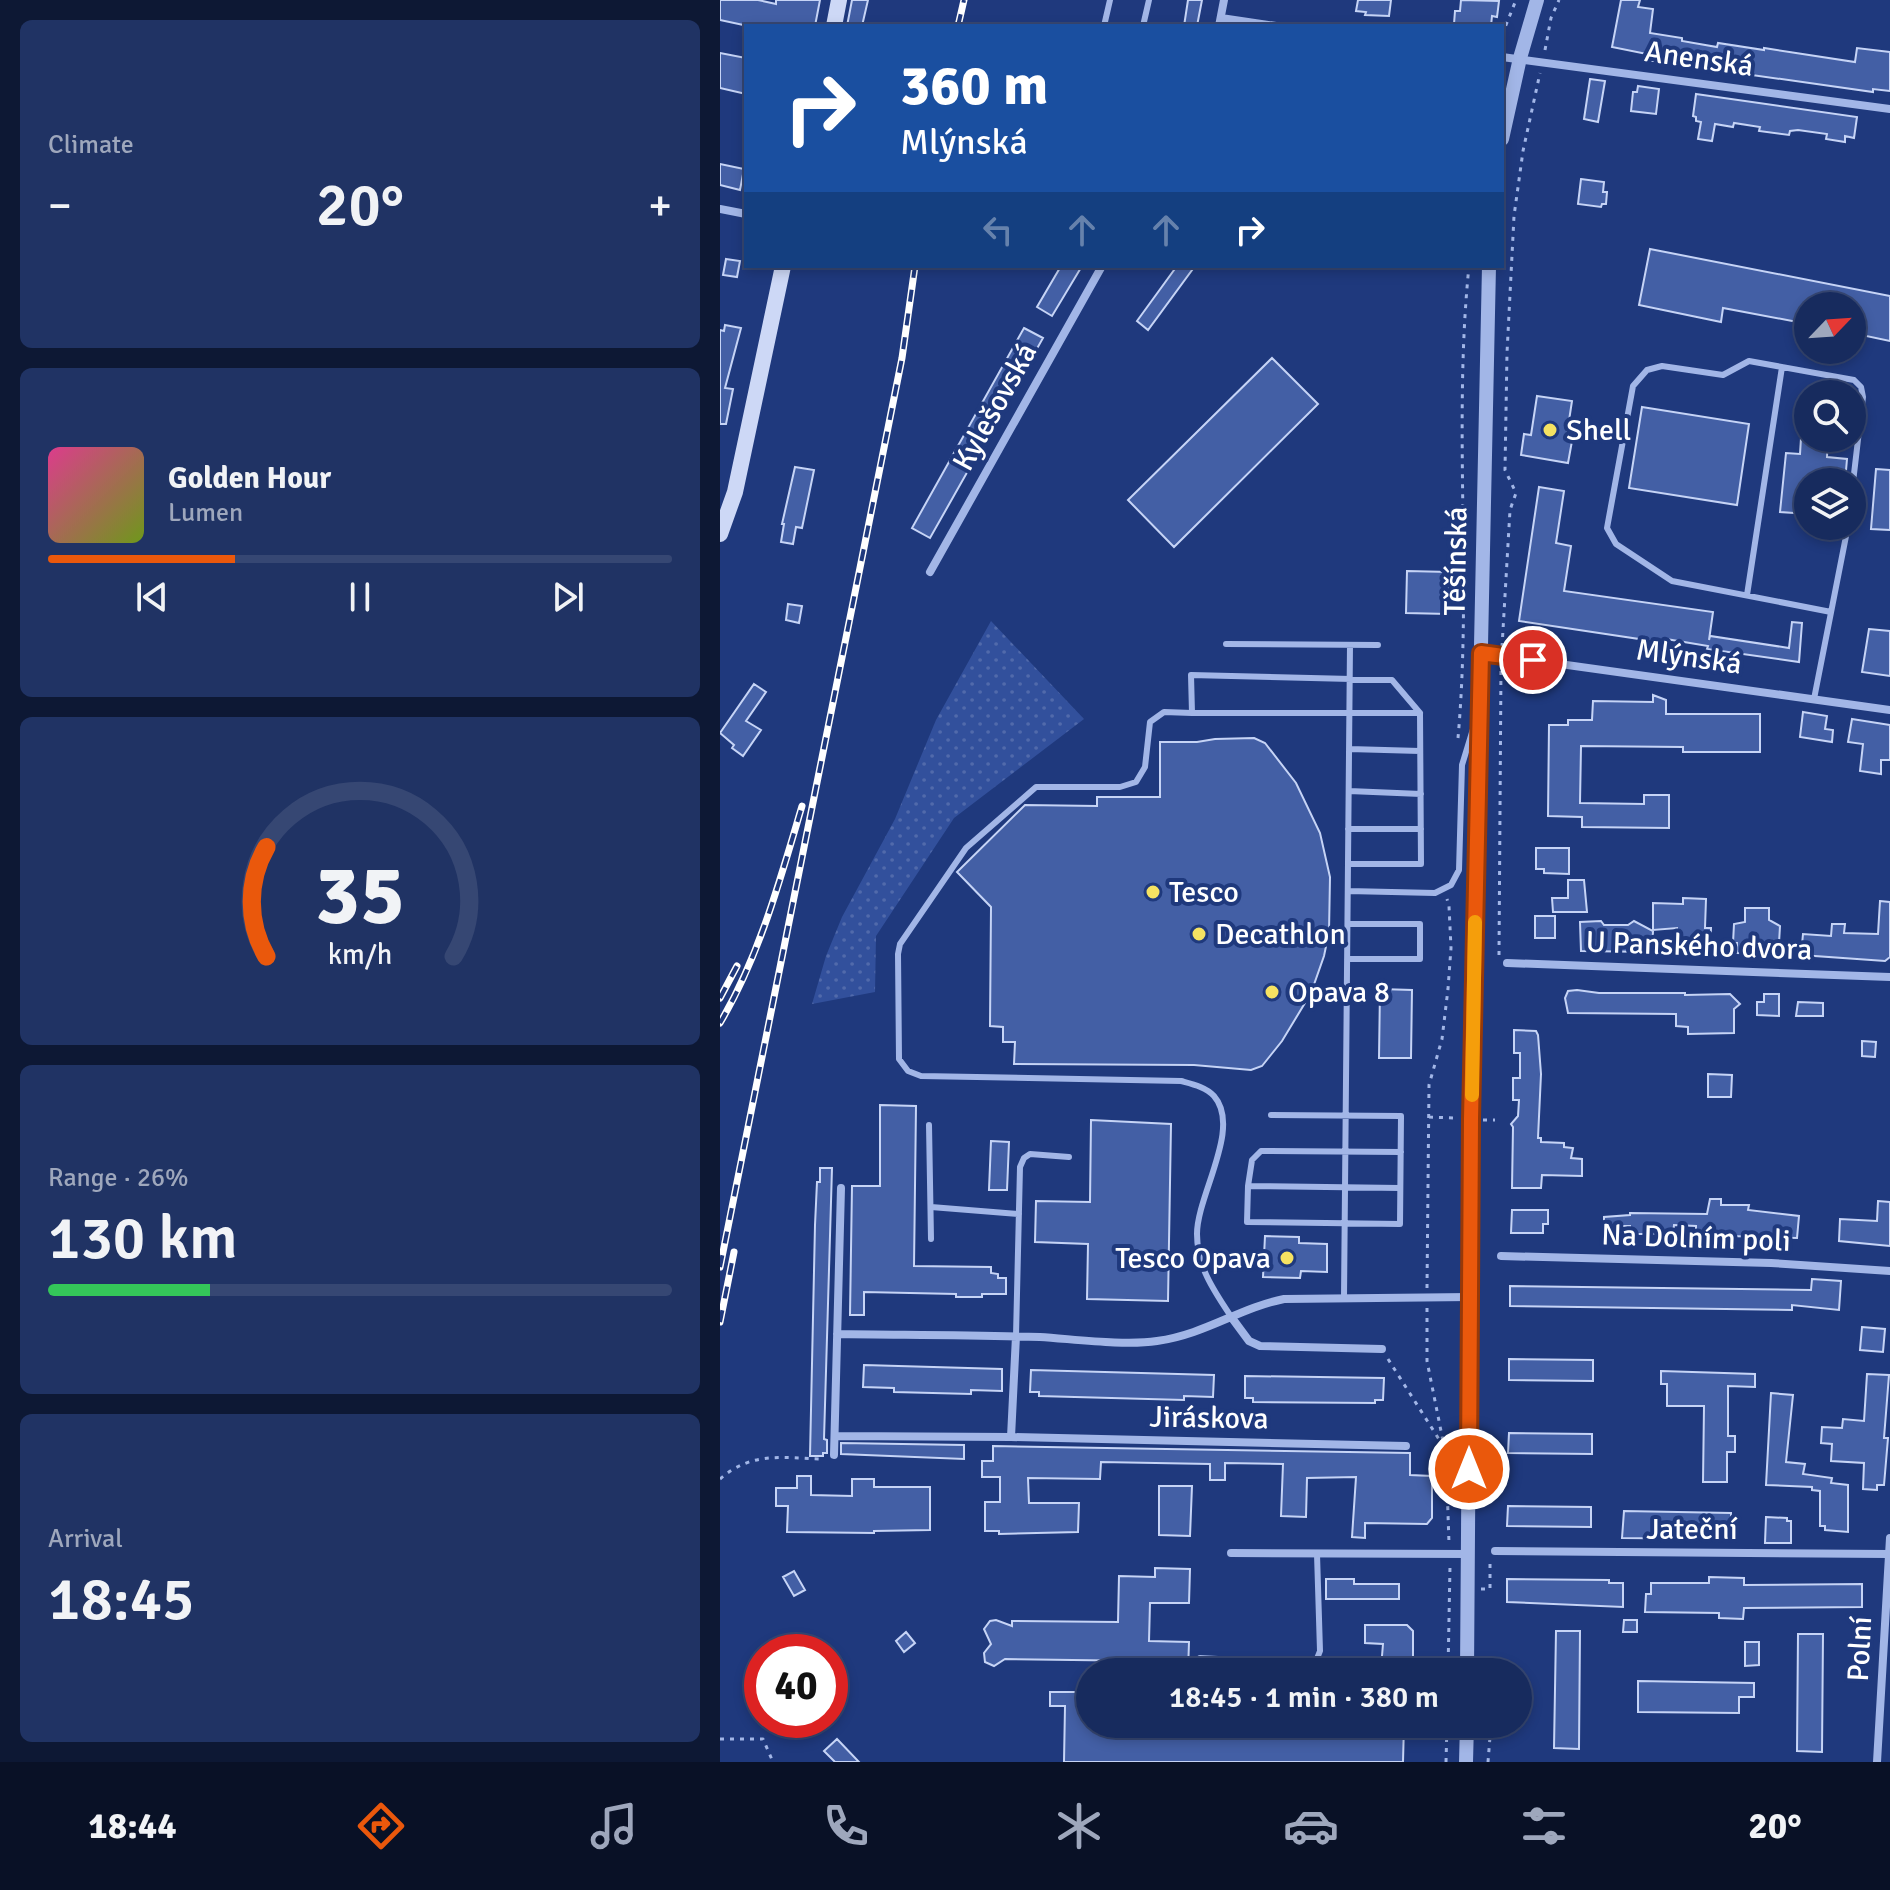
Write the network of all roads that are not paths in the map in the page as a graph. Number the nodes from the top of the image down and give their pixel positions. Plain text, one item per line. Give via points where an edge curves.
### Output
1 (839, 0) edge
2 (1110, 0) edge
3 (1149, 0) edge
4 (1224, 0) edge
5 (1537, 0) edge
6 (1220, 22) edge
7 (834, 24) edge
8 (1104, 24) edge
9 (1143, 24) edge
10 (1248, 24) edge
11 (1504, 57) edge
12 (1520, 58) junction
13 (1890, 109) edge
14 (1504, 130) edge
15 (720, 209) edge
16 (744, 214) edge
17 (783, 268) edge
18 (1101, 268) edge
19 (1489, 268) edge
20 (1782, 367) junction
21 (1855, 468) edge
22 (720, 534) edge
23 (1845, 540) edge
24 (930, 572) dead end
25 (1747, 595) junction
26 (1831, 612) junction
27 (1226, 644) dead end
28 (1350, 645) junction
29 (1378, 645) dead end
30 (1481, 653) junction
31 (1350, 678) junction
32 (1814, 699) junction
33 (1890, 710) edge
34 (1479, 711) junction
35 (1192, 713) junction
36 (1349, 713) junction
37 (1420, 713) junction
38 (1349, 749) junction
39 (1420, 751) junction
40 (1349, 791) junction
41 (1421, 794) junction
42 (1348, 829) junction
43 (1421, 829) junction
44 (1348, 864) junction
45 (1348, 891) junction
46 (1348, 924) junction
47 (1347, 959) junction
48 (1503, 964) road end
49 (1890, 977) edge
50 (1271, 1115) dead end
51 (1345, 1116) junction
52 (929, 1125) dead end
53 (1345, 1150) junction
54 (1401, 1152) junction
55 (1069, 1157) dead end
56 (1248, 1186) junction
57 (1345, 1187) junction
58 (841, 1188) dead end
59 (1400, 1188) junction
60 (931, 1207) junction
61 (1019, 1214) junction
62 (1344, 1223) junction
63 (931, 1239) dead end
64 (1501, 1256) dead end
65 (1890, 1271) edge
66 (1470, 1297) junction
67 (1344, 1298) junction
68 (1232, 1318) junction
69 (837, 1334) junction
70 (1016, 1336) junction
71 (1382, 1349) road end
72 (835, 1436) junction
73 (1011, 1437) junction
74 (1406, 1446) dead end
75 (834, 1455) road end
76 (1890, 1538) edge
77 (1495, 1551) dead end
78 (1231, 1553) dead end
79 (1317, 1554) junction
80 (1469, 1554) junction
81 (1889, 1554) edge
82 (1317, 1658) edge
83 (1467, 1658) edge
84 (1467, 1738) edge
85 (1466, 1762) edge
86 (1877, 1762) edge

1 - 7 main road
2 - 8 lane
3 - 9 lane
4 - 6 street
5 - 12 street
6 - 10 street
11 - 12 street, Anenská
12 - 13 street, Anenská
12 - 14 street
15 - 16 street
17 - 22 main road via 735,492
18 - 24 street, Kylešovská
19 - 30 street, Těšínská
20 - 21 lane via 1854,380 1861,387
20 - 25 lane
20 - 25 lane via 1749,361 1723,375 1662,366 1647,370 1630,396 1607,528 1616,544 1672,581
23 - 26 lane
25 - 26 lane
26 - 32 lane
27 - 28 lane
28 - 29 lane
28 - 31 lane
30 - 32 street, Mlýnská
30 - 34 street, Těšínská
31 - 35 lane via 1191,675
31 - 36 lane
31 - 37 lane via 1392,680
32 - 33 street, Mlýnská
34 - 45 lane via 1462,765 1459,870 1451,885 1435,893
34 - 66 street, Těšínská
35 - 36 lane
35 - 68 lane via 1164,712 1150,722 1145,767 1136,782 1120,787 1036,787 966,848 900,944 899,1059 921,1076 1181,1081 1213,1094 1224,1128 1198,1217 1198,1250 1207,1279
36 - 37 lane
36 - 38 lane
37 - 39 lane
38 - 39 lane
38 - 40 lane
39 - 41 lane
40 - 41 lane
40 - 42 lane
41 - 43 lane
42 - 43 lane
42 - 44 lane
43 - 44 lane via 1421,864
44 - 45 lane
45 - 46 lane
46 - 47 lane
46 - 47 lane via 1420,924 1420,959
47 - 51 lane
48 - 49 street, U Panského dvora
50 - 51 lane
51 - 53 lane
51 - 54 lane via 1401,1116
52 - 60 lane
53 - 54 lane
53 - 56 lane via 1261,1151 1252,1160
53 - 57 lane
54 - 59 lane
55 - 61 lane via 1024,1158
56 - 57 lane
56 - 62 lane via 1247,1222
57 - 59 lane
57 - 62 lane
58 - 69 street
59 - 62 lane via 1400,1224
60 - 61 lane
60 - 63 lane
61 - 70 lane
62 - 67 lane
64 - 65 street, Na Dolním poli
66 - 67 street
66 - 80 street, Těšínská
67 - 68 street via 1284,1299
68 - 70 street via 1183,1337 1151,1342
68 - 71 street via 1249,1341 1260,1346
69 - 70 street
69 - 72 street
70 - 73 street
72 - 73 street, Jiráskova
72 - 75 street
73 - 74 street, Jiráskova
76 - 81 street, Polní
77 - 81 street, Jateční
78 - 79 street
79 - 80 street
79 - 82 lane
80 - 83 street, Těšínská
81 - 86 street, Polní
84 - 85 street

